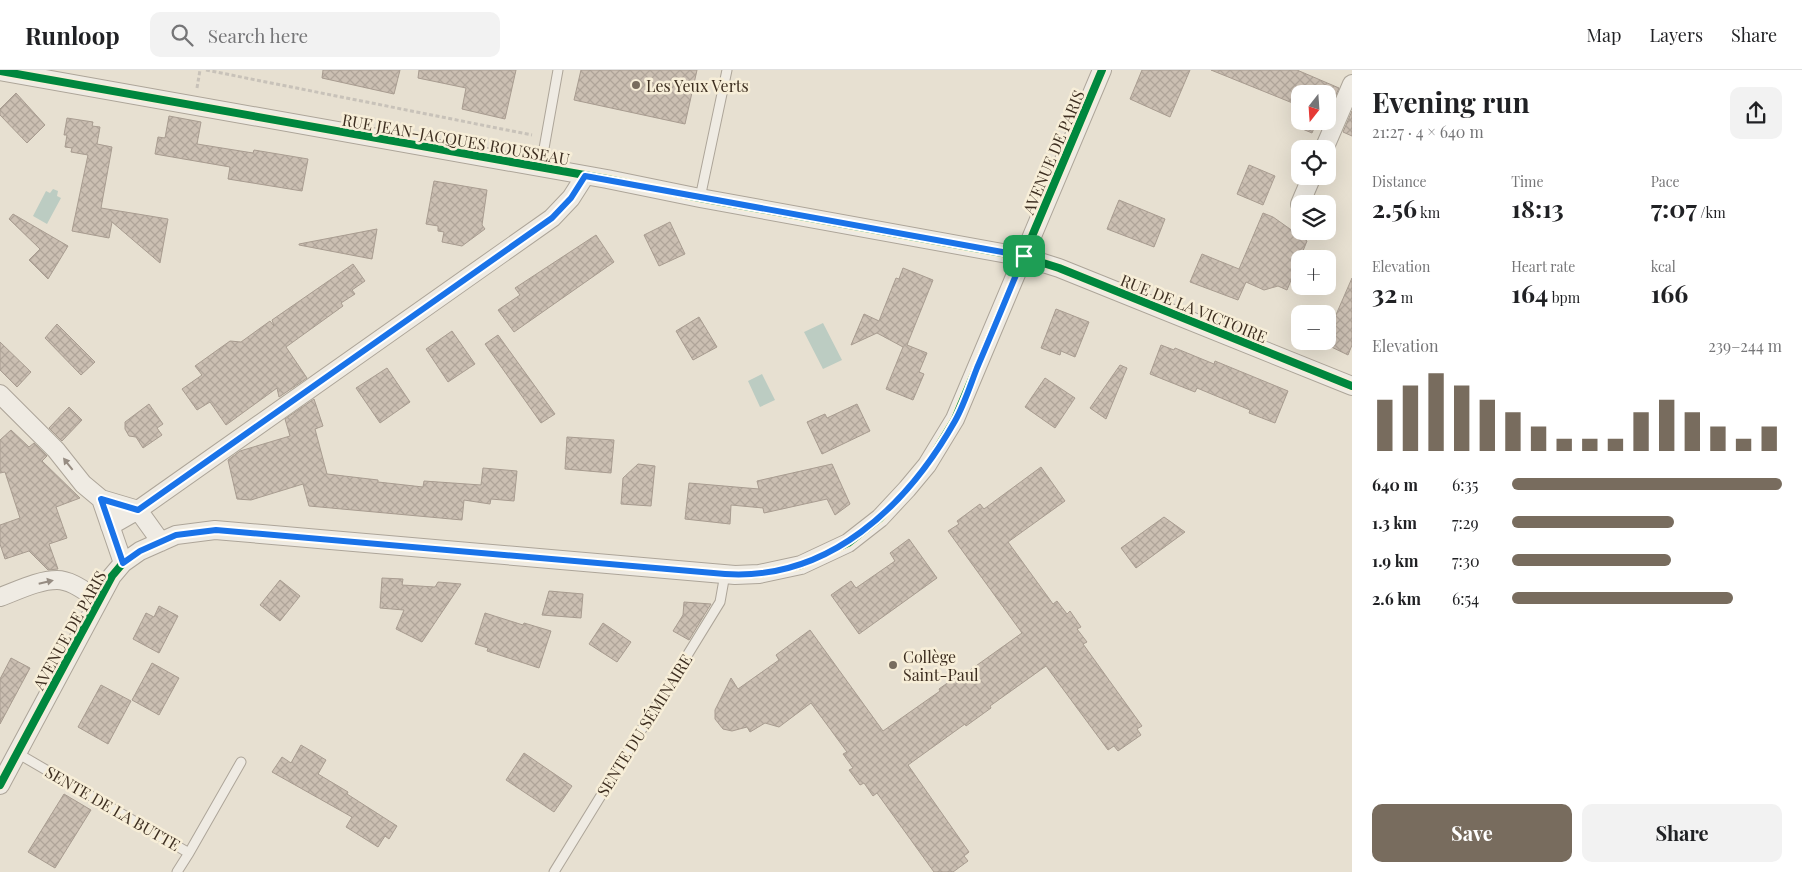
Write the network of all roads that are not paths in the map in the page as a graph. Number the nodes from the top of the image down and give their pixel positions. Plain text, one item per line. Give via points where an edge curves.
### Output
1 (558, 70) edge
2 (727, 70) edge
3 (1102, 70) edge
4 (0, 71) edge
5 (1352, 84) edge
6 (1328, 140) edge
7 (543, 168) junction
8 (585, 176) junction
9 (700, 198) junction
10 (1024, 256) junction
11 (1352, 386) edge
12 (0, 394) edge
13 (101, 499) junction
14 (138, 510) junction
15 (110, 526) junction
16 (160, 542) junction
17 (123, 563) junction
18 (725, 574) junction
19 (0, 597) edge
20 (100, 600) junction
21 (17, 753) junction
22 (241, 762) dead end
23 (0, 785) edge
24 (189, 853) junction
25 (177, 872) edge
26 (554, 872) edge

1 - 7 lane
2 - 9 lane
3 - 10 street, AVENUE DE PARIS
4 - 7 street, RUE JEAN-JACQUES ROUSSEAU
5 - 6 street
7 - 8 street, RUE JEAN-JACQUES ROUSSEAU
8 - 9 street, RUE JEAN-JACQUES ROUSSEAU
8 - 14 street via 571,198 552,218
9 - 10 street, RUE JEAN-JACQUES ROUSSEAU
10 - 11 street, RUE DE LA VICTOIRE
10 - 18 street, AVENUE DE PARIS via 956,420 927,465 880,518 848,543 801,565 759,574
13 -> 12 street via 83,484 56,450
13 - 14 street
13 - 15 street
14 - 15 street
14 - 16 street
15 - 17 street
16 - 17 street, AVENUE DE PARIS
16 - 18 street, AVENUE DE PARIS via 176,535 216,530
17 - 20 street, AVENUE DE PARIS
18 - 26 lane, SENTE DU SÉMINAIRE via 720,602
19 -> 20 street via 58,580 75,585
20 - 21 street, AVENUE DE PARIS
21 - 23 street, AVENUE DE PARIS
21 - 24 lane, SENTE DE LA BUTTE
22 - 24 lane
24 - 25 lane, SENTE DE LA BUTTE

